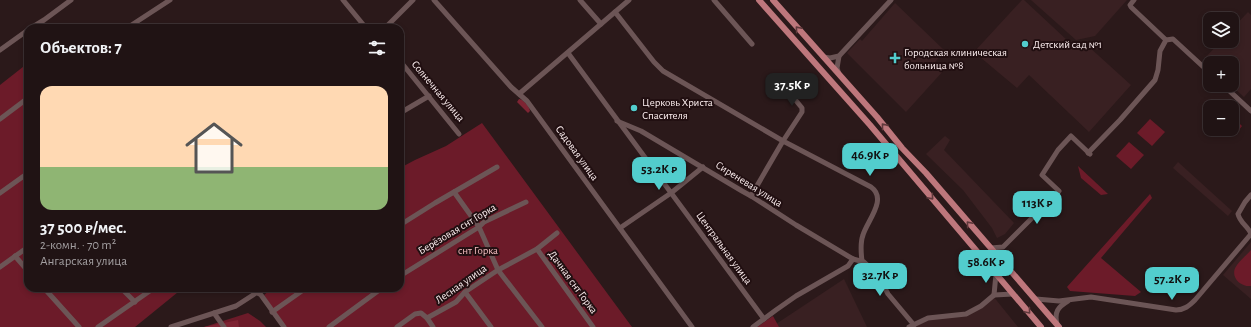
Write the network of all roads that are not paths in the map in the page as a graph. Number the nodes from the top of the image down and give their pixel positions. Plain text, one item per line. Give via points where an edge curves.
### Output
1 (72, 0) edge
2 (170, 0) edge
3 (343, 0) edge
4 (413, 0) edge
5 (434, 0) edge
6 (580, 0) edge
7 (629, 0) edge
8 (714, 0) edge
9 (760, 0) edge
10 (773, 0) edge
11 (891, 0) edge
12 (1134, 0) edge
13 (615, 12) junction
14 (42, 24) edge
15 (133, 24) edge
16 (363, 24) edge
17 (389, 24) edge
18 (601, 24) junction
19 (24, 33) edge
20 (1166, 40) junction
21 (752, 44) dead end
22 (0, 50) edge
23 (568, 53) junction
24 (839, 56) junction
25 (823, 57) junction
26 (404, 67) edge
27 (1203, 67) edge
28 (839, 74) junction
29 (776, 76) dead end
30 (1231, 92) edge
31 (519, 94) junction
32 (429, 96) junction
33 (24, 101) edge
34 (404, 111) edge
35 (1251, 111) edge
36 (0, 118) edge
37 (617, 121) junction
38 (459, 134) dead end
39 (783, 141) junction
40 (497, 167) dead end
41 (703, 167) junction
42 (24, 176) edge
43 (454, 192) junction
44 (0, 193) edge
45 (670, 193) junction
46 (1251, 195) edge
47 (751, 196) junction
48 (526, 202) dead end
49 (404, 223) edge
50 (479, 227) junction
51 (620, 228) junction
52 (557, 233) dead end
53 (1003, 247) junction
54 (990, 248) junction
55 (537, 249) junction
56 (24, 250) edge
57 (15, 256) junction
58 (853, 259) junction
59 (862, 261) junction
60 (1003, 262) junction
61 (24, 266) edge
62 (0, 267) edge
63 (498, 270) junction
64 (404, 274) edge
65 (996, 274) junction
66 (48, 292) edge
67 (126, 292) edge
68 (149, 292) edge
69 (257, 292) edge
70 (260, 292) edge
71 (300, 292) edge
72 (377, 292) edge
73 (465, 292) junction
74 (1014, 294) junction
75 (994, 295) junction
76 (1036, 299) junction
77 (1068, 300) junction
78 (135, 302) junction
79 (272, 312) junction
80 (214, 313) junction
81 (427, 318) junction
82 (764, 319) junction
83 (1058, 325) edge
84 (912, 326) edge
85 (79, 327) edge
86 (98, 327) edge
87 (171, 327) edge
88 (224, 327) edge
89 (284, 327) edge
90 (329, 327) edge
91 (397, 327) edge
92 (433, 327) edge
93 (491, 327) edge
94 (542, 327) edge
95 (593, 327) edge
96 (692, 327) edge
97 (753, 327) edge
98 (1041, 327) edge

1 - 14 street
2 - 15 street
3 - 16 street
4 - 17 street
5 - 31 street, Садовая улица
6 - 18 street
7 - 13 street
8 - 21 street
9 -> 65 main road
25 -> 10 main road
11 - 24 street
12 - 20 street via 1131,7
13 - 18 street
13 - 39 street via 663,71
18 - 23 street
19 - 22 street
20 - 27 street via 1173,39
20 - 53 street via 1160,51 1155,80 1089,153 1071,136 1058,150 1042,175 1059,191
23 - 31 street
23 - 37 street, Центральная улица
24 - 25 street
24 - 28 street
25 - 28 main road
26 - 32 street, Солнечная улица
54 -> 28 main road
29 - 39 street via 803,109
30 - 35 street
31 - 51 street, Садовая улица via 530,105
32 - 34 street
32 - 38 street, Солнечная улица
33 - 36 street
37 - 41 street, Сиреневая улица via 641,131
37 - 45 street, Центральная улица
39 - 47 street
39 - 59 street via 875,190 878,202 862,238
40 - 43 street
41 - 45 street
41 - 47 street, Сиреневая улица
42 - 44 street
43 - 49 street
43 - 50 street
45 - 51 street
45 - 82 street, Центральная улица
46 - 77 street via 1238,214 1251,234 1182,310 1091,297
47 - 58 street, Сиреневая улица
48 - 50 street, Берёзовая снт Горка via 484,222
50 - 63 street
50 - 64 street, Берёзовая снт Горка
51 - 96 street, Садовая улица
52 - 55 street, Лесная улица
53 - 54 street
53 - 60 street
54 - 60 main road
55 - 63 street, Лесная улица
55 - 95 street, Дачная снт Горка
56 - 57 street
57 - 61 street
57 - 62 street
58 - 59 street, Сиреневая улица
58 - 82 street via 848,266
59 - 84 street via 873,270
60 - 76 main road
63 - 73 street, Лесная улица
63 - 94 street
65 - 74 main road
65 - 75 street
66 - 85 street
67 - 78 street
68 - 78 street
69 - 80 street via 236,306
70 - 79 street
71 - 79 street
72 - 90 street
73 - 81 street, Лесная улица via 456,302
73 - 93 street
74 - 75 street
74 -> 98 main road
75 - 84 street via 966,314 928,318
76 - 77 street
76 - 83 main road
77 - 83 street via 1056,312
78 - 86 street
79 - 89 street
80 - 87 street
80 - 88 street
81 - 91 street via 421,313 415,314
81 - 92 street
82 - 97 street

